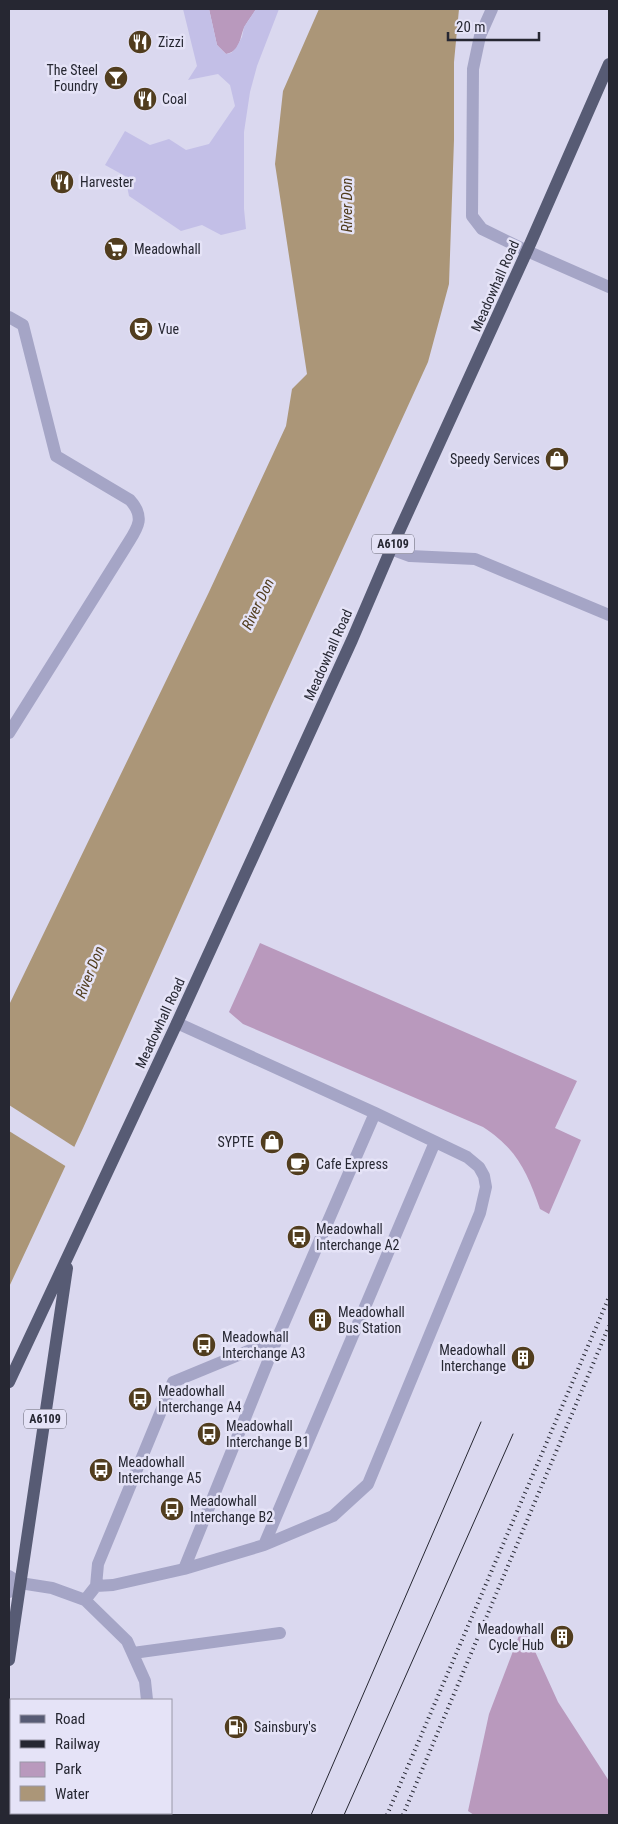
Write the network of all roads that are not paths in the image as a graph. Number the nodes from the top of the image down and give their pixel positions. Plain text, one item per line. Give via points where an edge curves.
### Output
1 (492, 9) edge
2 (609, 64) edge
3 (527, 251) junction
4 (609, 287) edge
5 (9, 317) edge
6 (391, 549) junction
7 (609, 615) edge
8 (9, 733) edge
9 (177, 1023) junction
10 (375, 1113) junction
11 (435, 1142) junction
12 (69, 1256) junction
13 (277, 1339) junction
14 (9, 1382) edge
15 (264, 1544) junction
16 (184, 1569) junction
17 (9, 1576) edge
18 (20, 1583) junction
19 (96, 1586) junction
20 (9, 1592) edge
21 (85, 1600) junction
22 (280, 1633) dead end
23 (133, 1653) junction
24 (9, 1660) edge
25 (147, 1699) edge

1 - 3 street via 480,36 473,69 472,216 482,229
2 - 3 main road, Meadowhall Road / A6109
3 - 4 street
3 - 6 main road, Meadowhall Road / A6109
5 - 8 street via 23,325 56,456 130,500 140,517 125,548
6 - 7 street via 410,556 475,559
6 - 9 main road, Meadowhall Road / A6109
9 - 10 street
9 - 12 main road, Meadowhall Road / A6109
10 - 11 street
10 - 13 street
11 - 15 street
11 - 15 street via 467,1157 479,1167 486,1187 480,1213 368,1484 333,1516
12 - 14 main road, Meadowhall Road / A6109
12 - 18 main road, Meadowhall Road / A6109
13 - 16 street
13 - 19 street via 173,1382 98,1564
15 - 16 street
16 - 19 street
17 - 18 street
18 - 20 street
18 - 21 street via 52,1588
18 - 24 main road, Meadowhall Road / A6109
19 - 21 street
21 - 23 street via 127,1640
22 - 23 street
23 - 25 street via 145,1681

